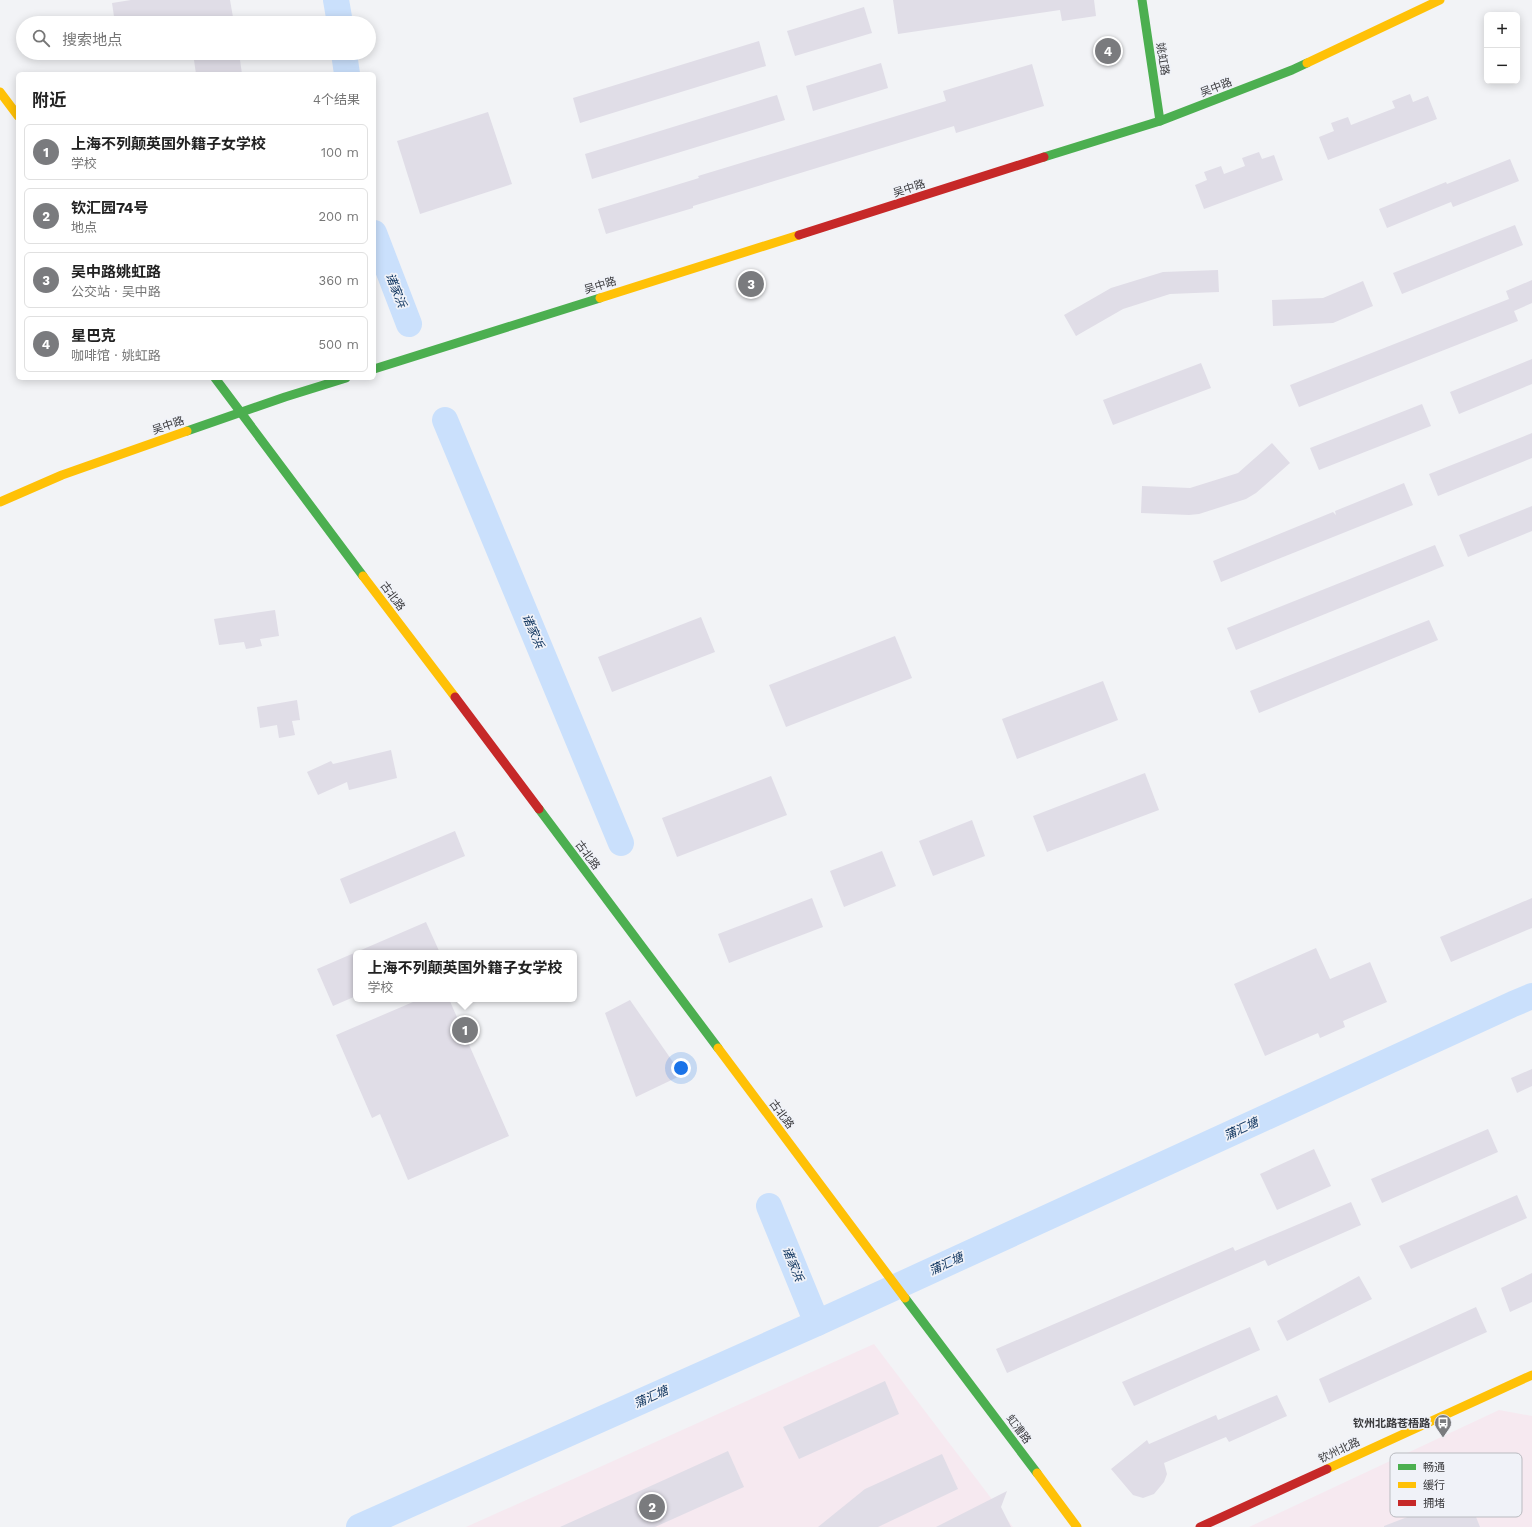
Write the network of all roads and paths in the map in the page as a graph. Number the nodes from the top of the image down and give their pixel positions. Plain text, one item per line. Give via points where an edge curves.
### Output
1 (1142, 0) edge
2 (1440, 0) edge
3 (0, 92) edge
4 (16, 113) edge
5 (1160, 121) junction
6 (376, 368) edge
7 (216, 380) edge
8 (340, 380) edge
9 (241, 413) junction
10 (0, 502) edge
11 (941, 1346) joint
12 (1532, 1375) edge
13 (1077, 1527) edge
14 (1200, 1527) edge

1 - 5 main road, 姚虹路
2 - 5 main road, 吴中路 via 1292,70
3 - 4 main road
5 - 6 main road, 吴中路
7 - 9 main road, 古北路
8 - 9 main road, 吴中路
9 - 10 main road, 吴中路 via 62,475
9 - 11 main road, 古北路
11 - 13 main road, 虹漕路
12 - 14 main road, 钦州北路

